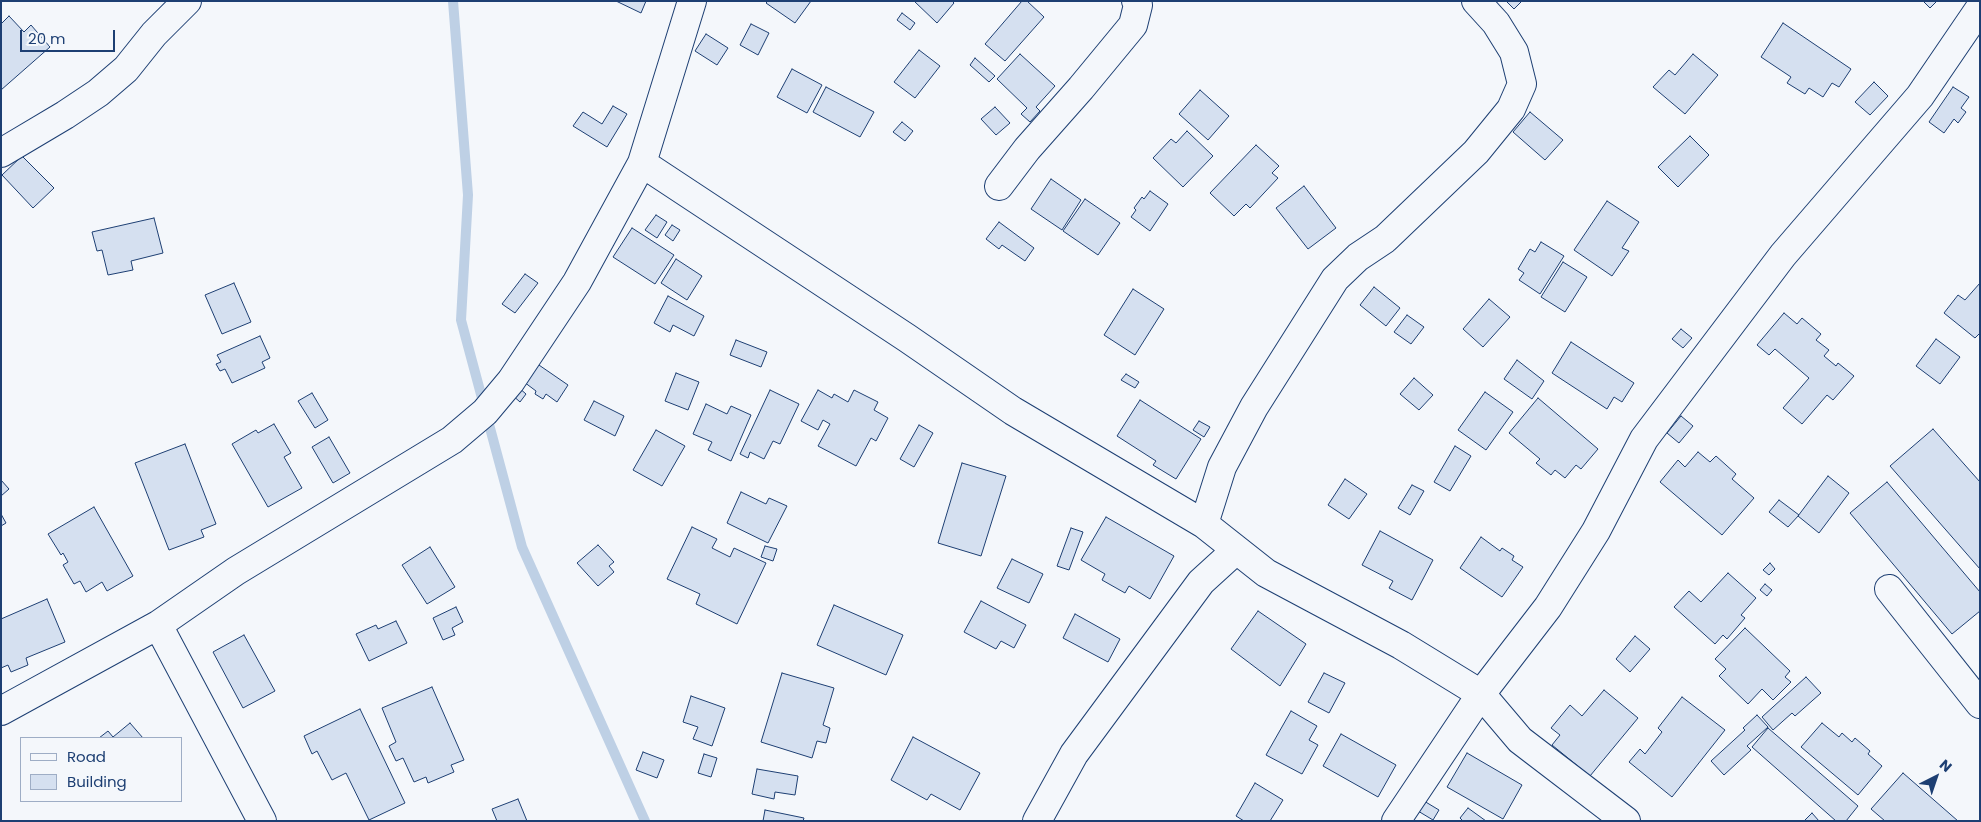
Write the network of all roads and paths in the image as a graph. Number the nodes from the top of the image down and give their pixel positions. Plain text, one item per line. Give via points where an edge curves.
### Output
1 (187, 1) edge
2 (692, 1) edge
3 (1136, 1) edge
4 (1476, 1) edge
5 (1980, 8) edge
6 (1, 153) edge
7 (642, 163) junction
8 (999, 186) dead end
9 (1204, 524) junction
10 (1235, 551) junction
11 (1889, 589) dead end
12 (158, 625) junction
13 (1480, 694) junction
14 (1980, 704) edge
15 (1, 712) edge
16 (262, 821) edge
17 (1036, 821) edge
18 (1396, 821) edge
19 (1626, 821) edge

1 - 6 street via 154,34 126,69 98,93
2 - 7 street
3 - 8 street via 1133,25
4 - 9 street via 1496,23 1514,52 1522,84 1511,109 1476,152 1385,239 1358,257 1335,279 1254,407 1222,467
5 - 13 street via 1920,96 1783,255 1644,439 1596,531 1548,607
7 - 9 street via 1013,411
7 - 12 street via 577,282 511,381 485,412 452,440 236,571
9 - 10 street
10 - 13 street via 1266,573 1402,645
10 - 17 street via 1201,582 1074,754
11 - 14 street
12 - 15 street
12 - 16 street
13 - 18 street
13 - 19 street via 1520,740

